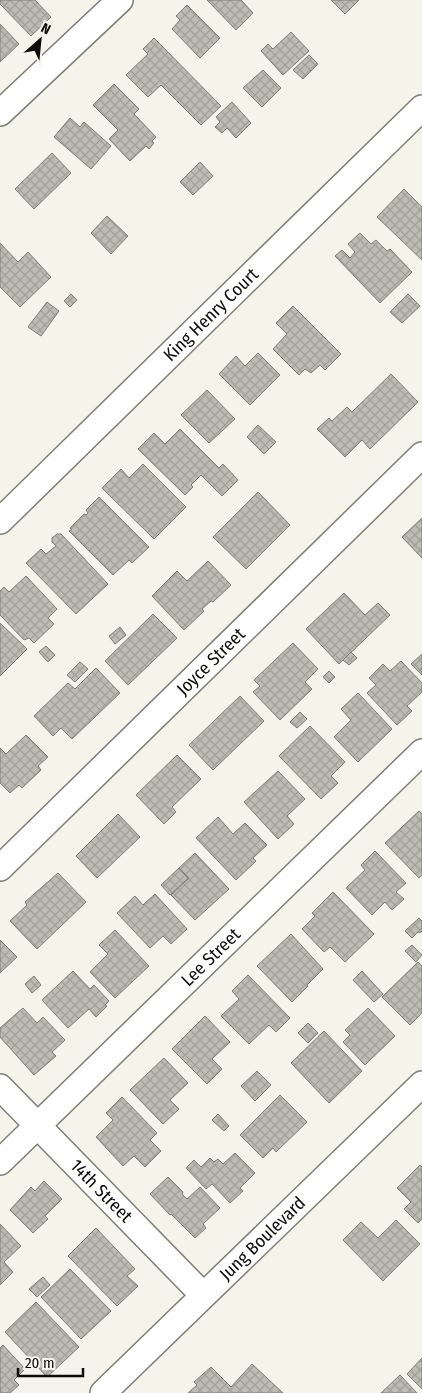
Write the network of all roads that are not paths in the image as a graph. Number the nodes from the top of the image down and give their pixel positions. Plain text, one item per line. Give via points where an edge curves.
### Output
1 (120, 0) edge
2 (422, 108) edge
3 (0, 113) edge
4 (422, 455) edge
5 (0, 521) edge
6 (422, 752) edge
7 (0, 868) edge
8 (422, 1084) edge
9 (0, 1087) edge
10 (38, 1126) junction
11 (0, 1162) edge
12 (203, 1296) junction
13 (103, 1393) edge

1 - 3 street
2 - 5 street, King Henry Court
4 - 7 street, Joyce Street
6 - 10 street, Lee Street
8 - 12 street, Jung Boulevard
9 - 10 street, 14th Street
10 - 11 street, Lee Street
10 - 12 street, 14th Street
12 - 13 street, Jung Boulevard

